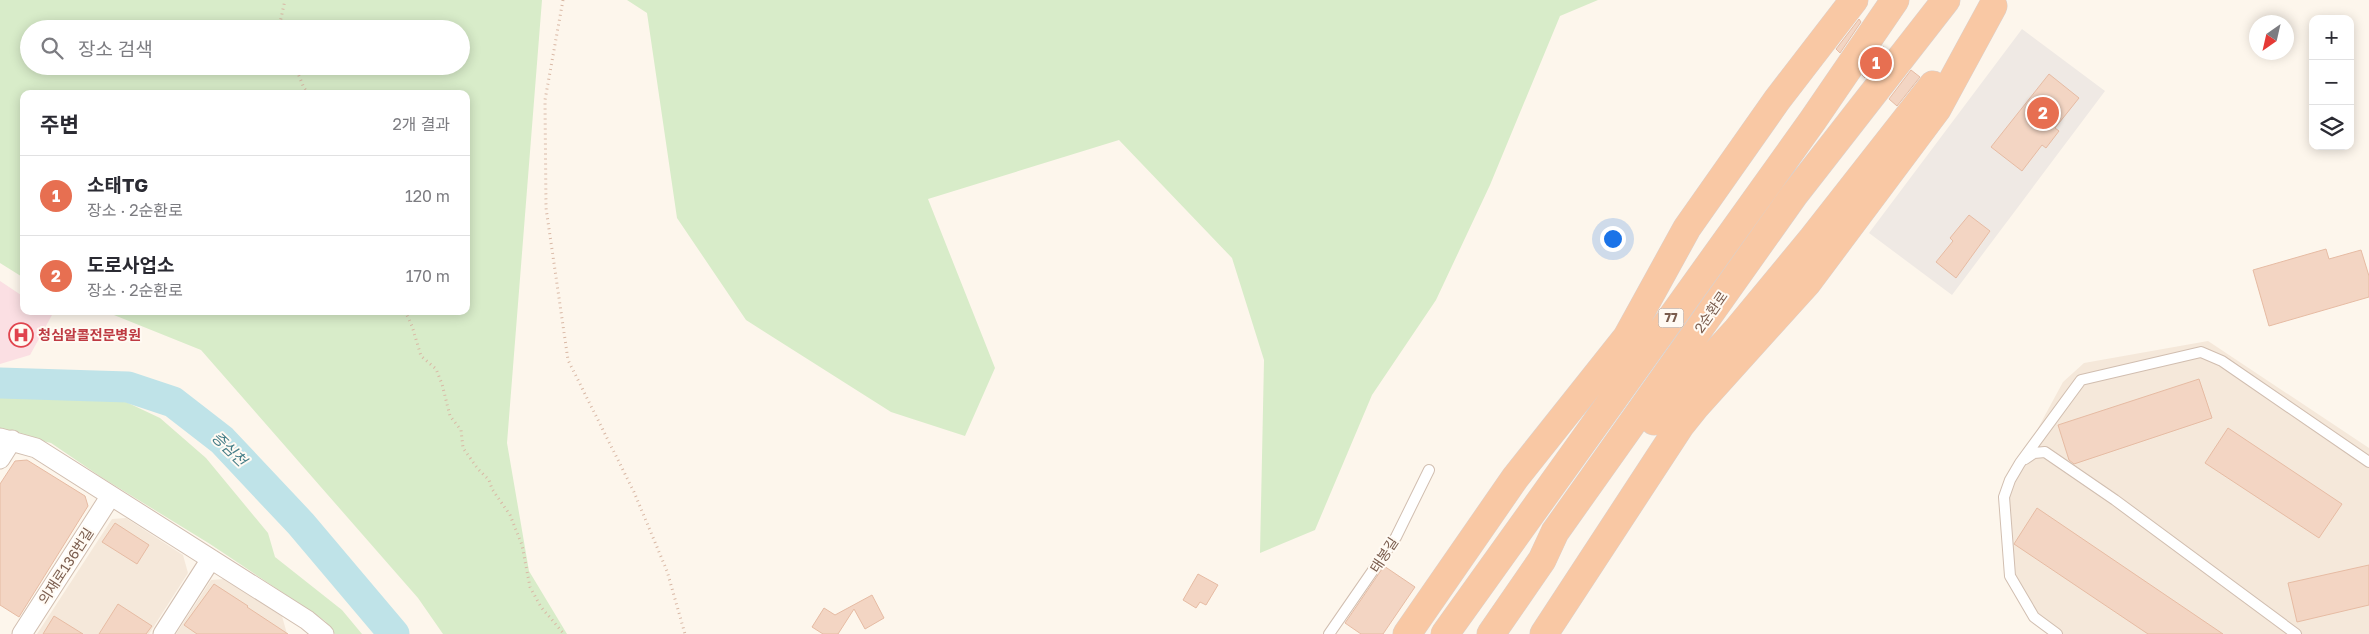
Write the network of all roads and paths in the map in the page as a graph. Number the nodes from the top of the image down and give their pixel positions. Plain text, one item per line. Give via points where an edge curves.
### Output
1 (285, 0) edge
2 (563, 0) edge
3 (1854, 0) edge
4 (1895, 0) edge
5 (1946, 0) edge
6 (1995, 3) edge
7 (281, 20) edge
8 (299, 75) edge
9 (306, 90) edge
10 (407, 315) edge
11 (6, 439) edge
12 (0, 459) edge
13 (2369, 462) edge
14 (2020, 463) junction
15 (1429, 470) dead end
16 (110, 497) junction
17 (211, 559) junction
18 (1542, 560) junction
19 (303, 627) edge
20 (22, 634) edge
21 (162, 634) edge
22 (324, 634) edge
23 (564, 634) edge
24 (684, 634) edge
25 (1329, 634) edge
26 (1407, 634) edge
27 (1445, 634) edge
28 (1491, 634) edge
29 (1544, 634) edge
30 (2057, 634) edge
31 (2296, 634) edge

1 - 7 path
2 - 24 path via 544,100 546,208 568,360 638,501 667,571
3 - 26 highway via 1777,100 1687,228 1627,337 1515,478
4 - 27 highway, 2순환로 / 77
5 - 18 highway, 2순환로 / 77 via 1794,195 1555,532
6 - 18 highway, 77 via 1813,238 1737,330 1648,428 1564,541
6 - 29 highway via 1937,109 1807,283 1680,426
8 - 9 path
10 - 23 path via 421,356 436,369 450,416 461,430 463,448 489,480 510,515 522,546 530,587 541,607
11 - 12 street
11 - 16 street via 36,448
13 - 14 lane via 2222,360 2201,352 2081,380
14 - 30 lane via 2004,497 2010,576 2034,618
14 - 31 lane via 2034,453 2045,452
15 - 25 lane, 태봉길 via 1396,537
16 - 17 street
16 - 20 street, 의재로136번길
17 - 19 street
17 - 21 street
18 - 28 highway, 2순환로 / 77
19 - 22 street

